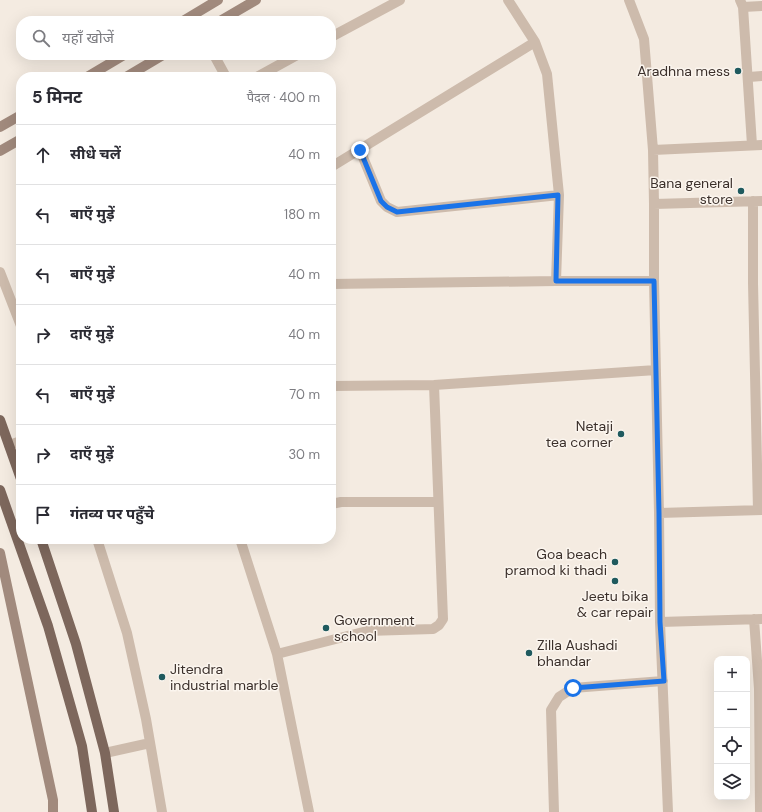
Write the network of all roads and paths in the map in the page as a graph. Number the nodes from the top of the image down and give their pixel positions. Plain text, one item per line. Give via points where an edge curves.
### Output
1 (218, 0) edge
2 (256, 0) edge
3 (400, 0) edge
4 (508, 0) edge
5 (629, 0) edge
6 (742, 3) edge
7 (762, 6) edge
8 (191, 16) edge
9 (229, 16) edge
10 (336, 34) edge
11 (535, 42) junction
12 (116, 60) edge
13 (155, 60) edge
14 (217, 60) edge
15 (288, 60) edge
16 (95, 72) edge
17 (134, 72) edge
18 (223, 72) edge
19 (266, 72) edge
20 (762, 76) edge
21 (749, 77) junction
22 (16, 118) edge
23 (0, 127) edge
24 (16, 142) edge
25 (757, 145) edge
26 (360, 150) junction
27 (653, 150) junction
28 (0, 151) edge
29 (336, 164) edge
30 (558, 195) junction
31 (758, 201) edge
32 (654, 204) junction
33 (0, 272) edge
34 (556, 281) junction
35 (654, 281) junction
36 (758, 283) edge
37 (336, 284) edge
38 (16, 313) edge
39 (656, 370) junction
40 (434, 385) junction
41 (336, 386) edge
42 (0, 420) edge
43 (16, 443) edge
44 (9, 445) junction
45 (16, 464) edge
46 (0, 490) edge
47 (438, 502) junction
48 (336, 503) edge
49 (760, 510) edge
50 (659, 513) junction
51 (16, 535) edge
52 (19, 544) edge
53 (43, 544) edge
54 (99, 544) edge
55 (242, 544) edge
56 (0, 553) edge
57 (758, 619) edge
58 (660, 622) junction
59 (277, 654) junction
60 (664, 681) junction
61 (760, 688) edge
62 (150, 743) junction
63 (105, 753) junction
64 (761, 762) edge
65 (53, 812) edge
66 (92, 812) edge
67 (114, 812) edge
68 (162, 812) edge
69 (309, 812) edge
70 (554, 812) edge
71 (668, 812) edge
72 (760, 812) edge

1 - 8 street
2 - 9 street
3 - 10 street
4 - 11 street
5 - 27 street via 644,39
6 - 7 street
6 - 21 street
11 - 26 street
11 - 30 street via 547,74
12 - 16 street
13 - 17 street
14 - 18 street
15 - 19 street
20 - 21 street
21 - 25 street
22 - 23 street
24 - 28 street
25 - 27 street
26 - 29 street
26 - 30 street via 381,201 397,212
27 - 32 street
30 - 34 street
31 - 32 street
31 - 36 street
32 - 35 street
33 - 38 street
34 - 35 street
34 - 37 street
35 - 39 street
36 - 49 street
39 - 40 street
39 - 50 street
40 - 41 street
40 - 47 street
42 - 44 main road
43 - 44 street
44 - 45 main road
46 - 51 main road
47 - 48 street
47 - 59 street via 443,619 439,625 433,629 367,631
49 - 50 street
50 - 58 street
52 - 66 main road via 48,626 82,746
53 - 63 main road via 76,644
54 - 62 street via 127,633
55 - 59 street
56 - 65 street
57 - 58 street
57 - 61 street
58 - 60 street
59 - 69 street
60 - 70 street via 573,688 559,697 551,710
60 - 71 street
61 - 64 street
62 - 63 street
62 - 68 street
63 - 67 main road
64 - 72 street

